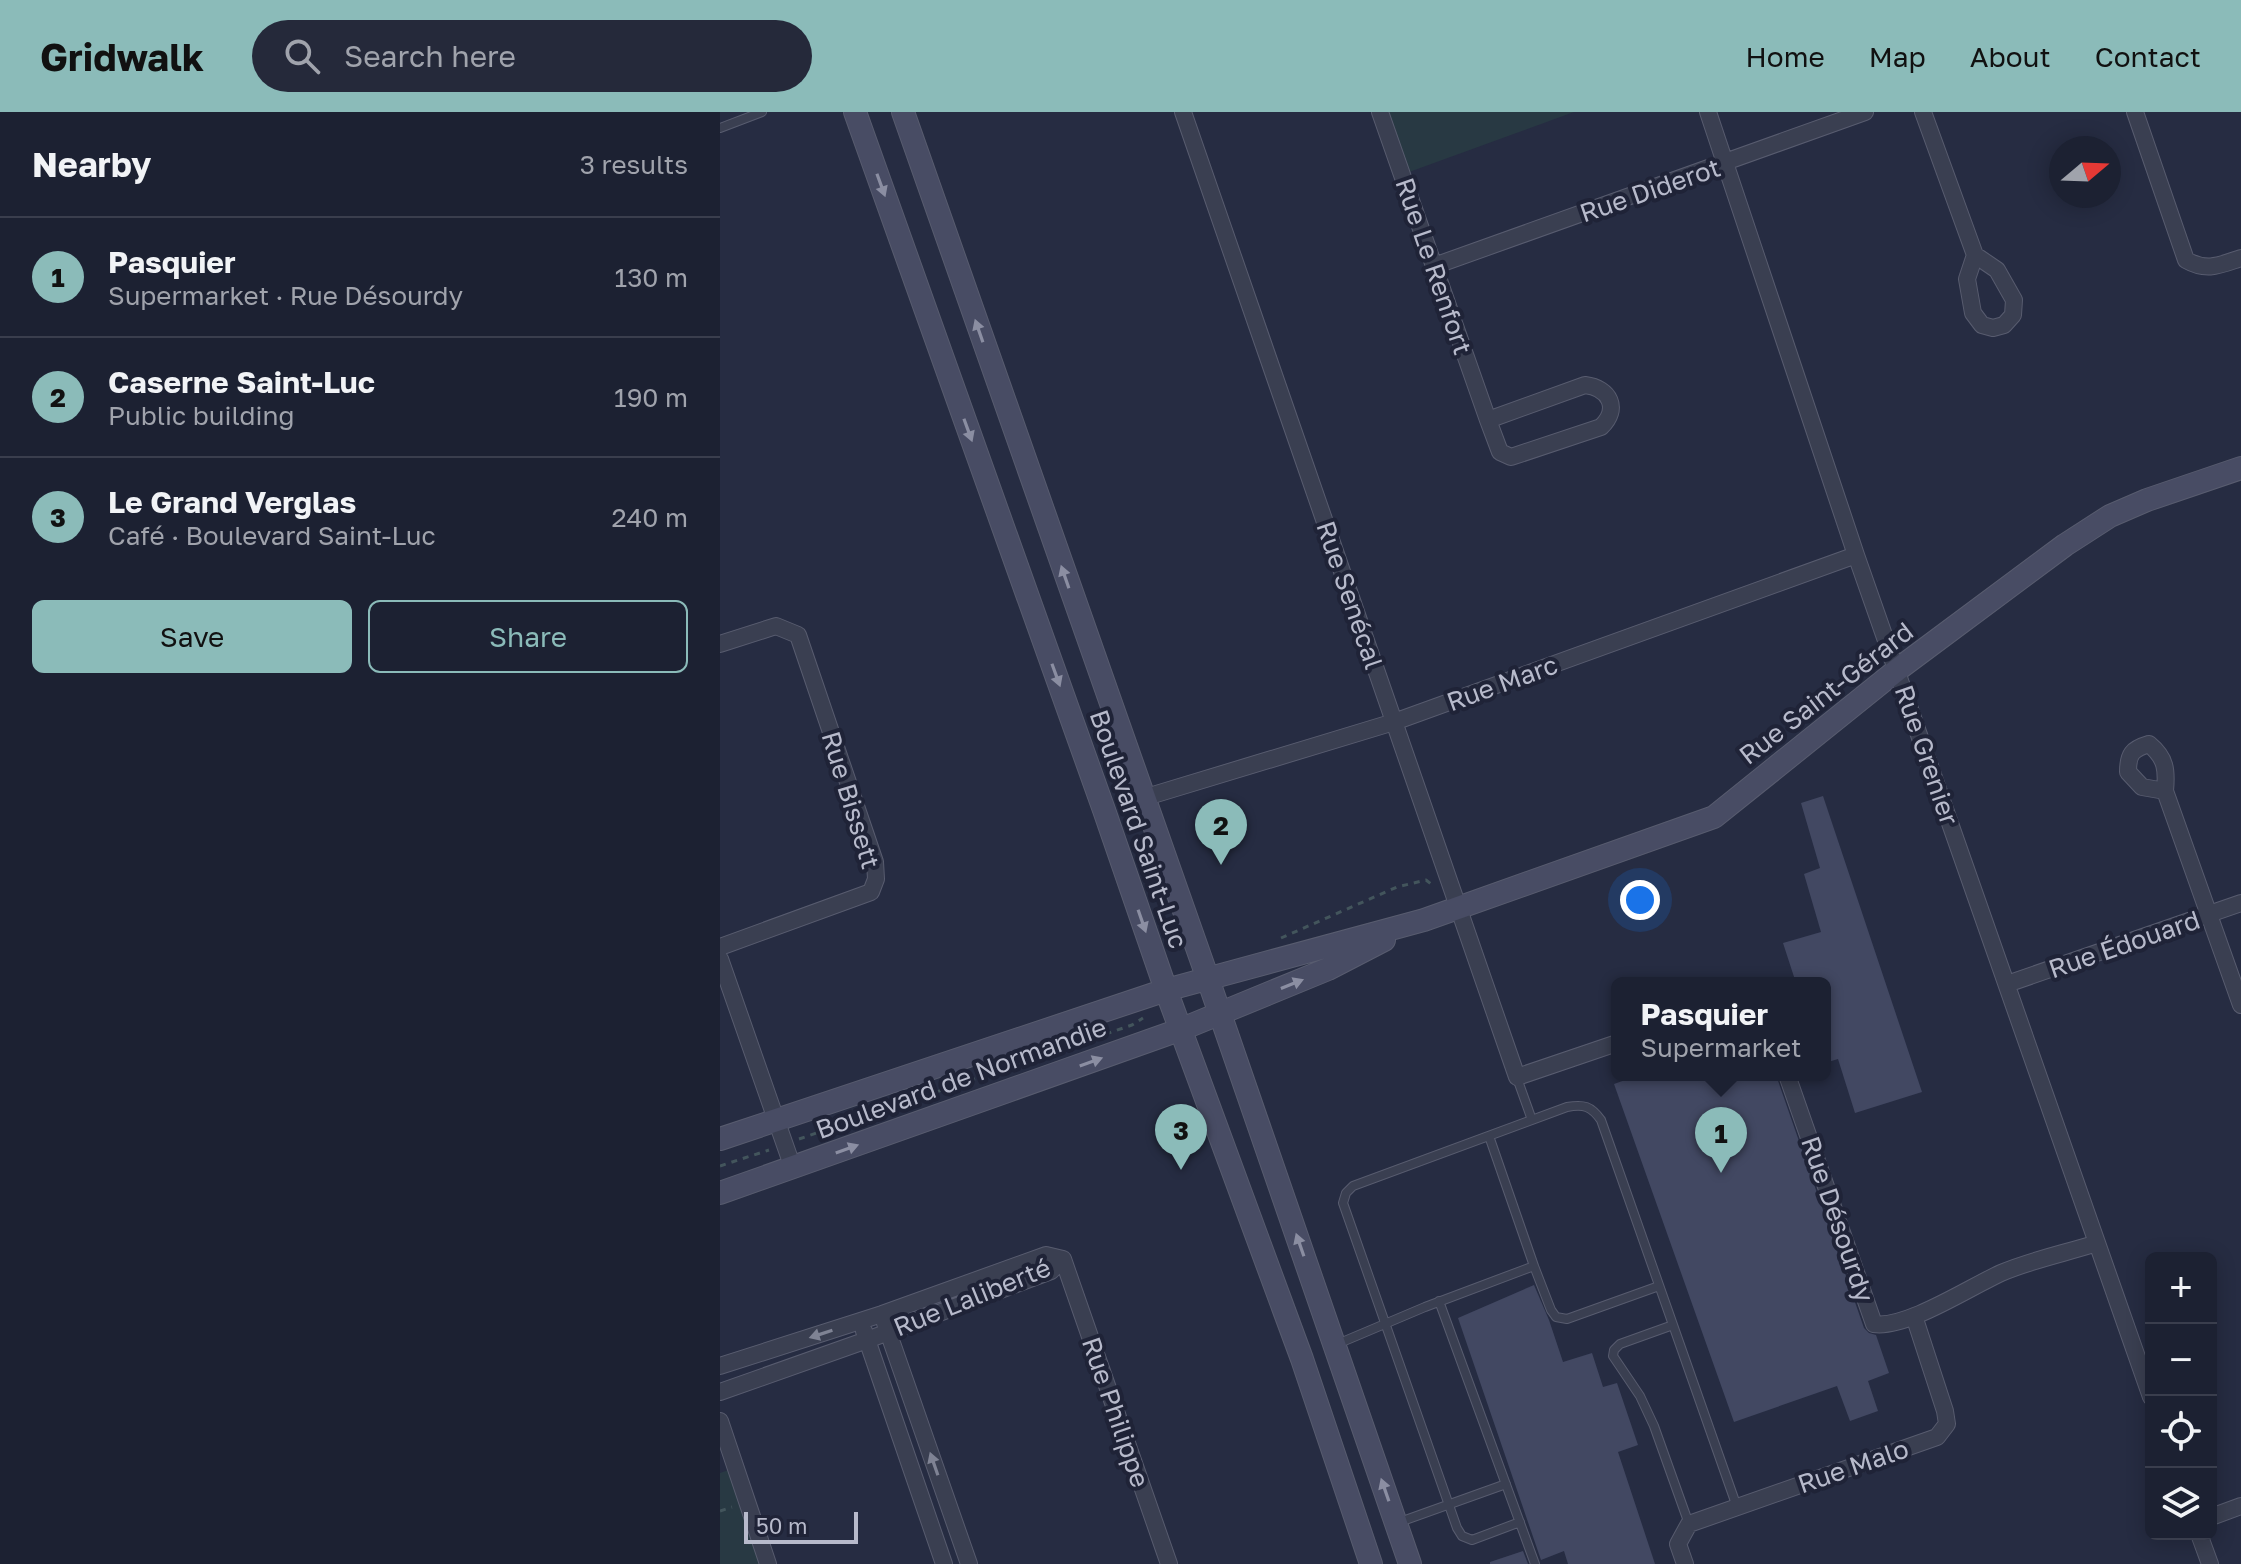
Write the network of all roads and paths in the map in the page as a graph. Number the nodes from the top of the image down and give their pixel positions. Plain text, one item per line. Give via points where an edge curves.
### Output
1 (762, 112) edge
2 (855, 112) edge
3 (903, 112) edge
4 (1183, 112) edge
5 (1380, 112) edge
6 (1708, 112) edge
7 (1865, 112) edge
8 (1923, 112) edge
9 (2135, 112) edge
10 (720, 128) edge
11 (1726, 163) junction
12 (1975, 255) dead end
13 (2241, 258) edge
14 (1434, 266) junction
15 (1488, 420) junction
16 (2241, 468) edge
17 (1856, 555) junction
18 (720, 644) edge
19 (1897, 670) junction
20 (1394, 722) junction
21 (2165, 791) dead end
22 (1143, 798) junction
23 (1426, 880) dead end
24 (2241, 903) edge
25 (1458, 908) junction
26 (2209, 914) junction
27 (1424, 920) junction
28 (1277, 940) dead end
29 (720, 947) edge
30 (720, 959) edge
31 (1208, 979) junction
32 (2007, 984) junction
33 (1166, 990) junction
34 (2241, 1005) edge
35 (1140, 1010) dead end
36 (1220, 1013) junction
37 (1182, 1029) junction
38 (1611, 1045) edge
39 (1517, 1077) junction
40 (1789, 1081) edge
41 (776, 1120) junction
42 (1532, 1120) junction
43 (1489, 1136) junction
44 (720, 1139) edge
45 (784, 1145) junction
46 (720, 1166) edge
47 (793, 1168) junction
48 (720, 1193) edge
49 (2097, 1243) junction
50 (1063, 1259) junction
51 (1534, 1266) junction
52 (1659, 1286) junction
53 (1439, 1301) junction
54 (882, 1314) junction
55 (1914, 1316) junction
56 (861, 1321) junction
57 (1385, 1323) junction
58 (1673, 1325) junction
59 (888, 1331) junction
60 (867, 1340) junction
61 (1335, 1345) junction
62 (1302, 1359) junction
63 (720, 1366) edge
64 (720, 1392) edge
65 (2151, 1396) edge
66 (720, 1421) edge
67 (1506, 1484) junction
68 (945, 1494) junction
69 (923, 1503) junction
70 (1449, 1504) junction
71 (2241, 1506) edge
72 (1737, 1507) junction
73 (2217, 1515) edge
74 (1520, 1522) junction
75 (1396, 1523) junction
76 (1689, 1524) junction
77 (2201, 1540) edge
78 (768, 1564) edge
79 (944, 1564) edge
80 (969, 1564) edge
81 (1169, 1564) edge
82 (1371, 1564) edge
83 (1410, 1564) edge
84 (1535, 1564) edge
85 (1685, 1564) edge
86 (2210, 1564) edge

1 - 10 lane
2 -> 33 street, Boulevard Saint-Luc
22 -> 3 street, Boulevard Saint-Luc
4 - 20 street, Rue Senécal
5 - 14 street, Rue Le Renfort
6 - 11 street, Rue Grenier
7 - 11 street, Rue Diderot
8 - 12 street
9 - 13 street via 2186,260 2211,269
11 - 14 street, Rue Diderot
11 - 17 street, Rue Grenier
14 - 15 street, Rue Le Renfort
15 - 15 street, Rue Le Renfort via 1500,452 1511,457 1601,427 1612,409 1598,387 1585,385
16 - 19 street, Rue Saint-Gérard via 2110,516
17 - 19 street, Rue Grenier
17 - 20 street, Rue Marc
18 - 29 street, Rue Bissett via 776,626 798,635 875,862 876,879 871,892
19 - 25 street, Rue Saint-Gérard via 1714,817
19 - 32 street, Rue Grenier
20 - 22 street, Rue Marc
20 - 25 street, Rue Senécal
21 - 26 street
22 - 31 street, Boulevard Saint-Luc
23 - 28 path via 1397,887
24 - 26 street, Rue Édouard
25 - 27 street, Rue Saint-Gérard
25 - 39 street, Rue Senécal
26 - 32 street, Rue Édouard
26 - 34 street
27 - 31 street, Rue Saint-Gérard
36 -> 27 street, Rue Saint-Gérard via 1328,969
30 - 41 street
31 - 33 street, Boulevard de Normandie
31 - 36 street, Boulevard Saint-Luc
32 - 49 street, Rue Grenier
33 - 37 street, Boulevard Saint-Luc
33 - 41 street, Boulevard de Normandie
35 - 45 path via 1143,1018 1132,1025
36 - 37 street, Boulevard de Normandie
61 -> 36 street, Boulevard Saint-Luc
47 -> 37 street, Boulevard de Normandie
37 - 62 street, Boulevard Saint-Luc
38 - 39 street
39 - 42 lane
40 - 55 street, Rue Désourdy via 1874,1324
41 - 44 street, Boulevard de Normandie
41 - 45 street
42 - 43 lane
42 - 52 lane via 1567,1107 1593,1109
43 - 51 lane
43 - 57 lane via 1346,1193 1343,1203
45 - 46 path
45 - 47 street
47 - 48 street, Boulevard de Normandie
49 - 55 street via 2004,1272
49 - 65 street, Rue Grenier
50 - 54 street, Rue Laliberté via 1046,1255
50 - 59 street, Rue Laliberté via 1051,1271
50 - 81 street, Rue Philippe
51 - 52 lane via 1551,1310 1567,1319
51 - 53 lane
52 - 58 lane
53 - 57 lane
53 - 67 lane
54 - 56 street, Rue Laliberté
54 - 59 street
55 - 72 street, Rue Malo via 1945,1411 1947,1424 1937,1437
56 - 60 street
56 -> 63 street, Rue Laliberté
57 - 61 lane
57 - 70 lane
58 - 72 lane
58 - 76 lane via 1620,1344 1613,1356 1654,1426
59 - 60 street, Rue Laliberté
68 -> 59 street
60 - 64 street, Rue Laliberté
60 - 69 street
61 - 62 street
75 -> 61 street, Boulevard Saint-Luc
62 - 82 street, Boulevard Saint-Luc
66 - 78 street
67 - 70 lane
67 - 74 lane
68 - 69 street
68 - 80 street
69 - 79 street
70 - 74 lane via 1462,1536 1472,1540
70 - 75 lane
71 - 73 street
72 - 76 street, Rue Malo
74 - 84 lane
75 - 83 street, Boulevard Saint-Luc
76 - 85 street via 1678,1544
77 - 86 street

